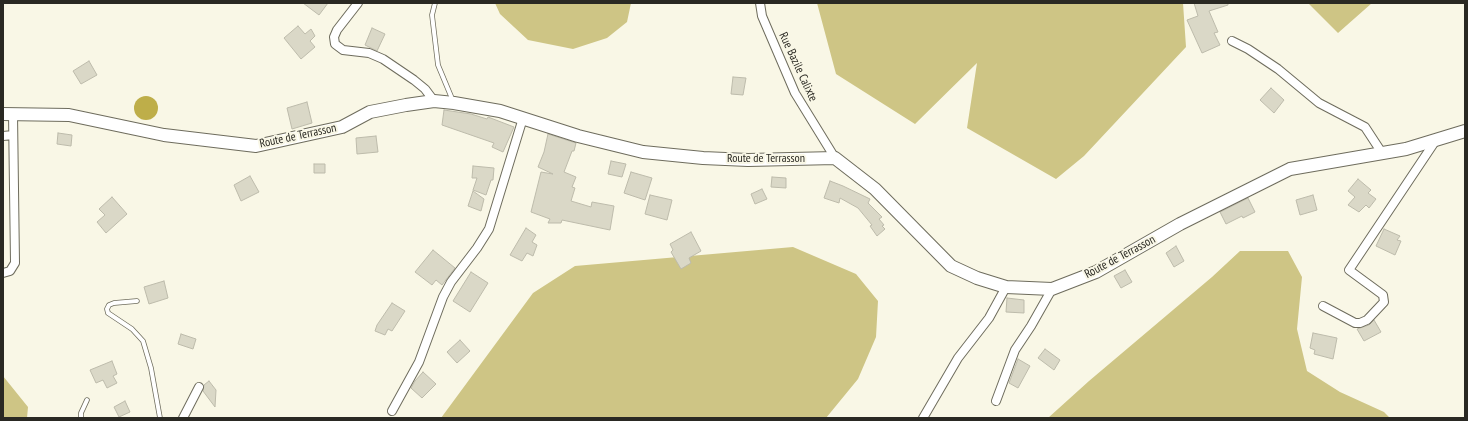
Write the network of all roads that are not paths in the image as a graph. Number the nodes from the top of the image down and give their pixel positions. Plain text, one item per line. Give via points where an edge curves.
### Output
1 (358, 3) edge
2 (435, 3) edge
3 (760, 3) edge
4 (1232, 41) dead end
5 (434, 101) junction
6 (454, 103) junction
7 (8, 114) edge
8 (522, 118) junction
9 (1465, 131) edge
10 (13, 135) junction
11 (3, 136) edge
12 (1436, 140) junction
13 (1382, 153) junction
14 (835, 158) junction
15 (3, 273) edge
16 (1006, 287) junction
17 (1052, 289) junction
18 (137, 301) dead end
19 (1322, 306) dead end
20 (199, 387) dead end
21 (87, 400) dead end
22 (996, 401) dead end
23 (392, 411) dead end
24 (81, 418) edge
25 (160, 418) edge
26 (182, 418) edge
27 (923, 418) edge

1 - 5 street via 337,30 335,44 343,50 370,53 383,58 425,89
2 - 6 lane via 432,15 438,65
3 - 14 street, Rue Bazile Calixte via 762,16 795,93
4 - 13 street via 1272,65 1319,103 1365,128
5 - 6 street, Route de Terrasson
5 - 7 street, Route de Terrasson via 370,112 342,127 256,146 164,135 69,115
6 - 8 street, Route de Terrasson via 500,111
7 - 10 street
8 - 14 street, Route de Terrasson via 578,136 643,152 726,159
8 - 23 street via 489,229 443,297 420,362
9 - 12 street, Route de Terrasson
10 - 11 street
10 - 15 street via 16,263 10,271
12 - 13 street, Route de Terrasson
12 - 19 street via 1349,270 1383,295 1384,302 1367,320 1359,323
13 - 17 street, Route de Terrasson via 1290,169 1180,224 1096,272
14 - 16 street, Route de Terrasson via 874,189 951,266
16 - 17 street, Route de Terrasson
16 - 27 street via 990,318 958,358
17 - 22 street via 1015,350
18 - 25 lane via 110,305 107,309 108,313 132,329 143,341
20 - 26 street
21 - 24 lane

